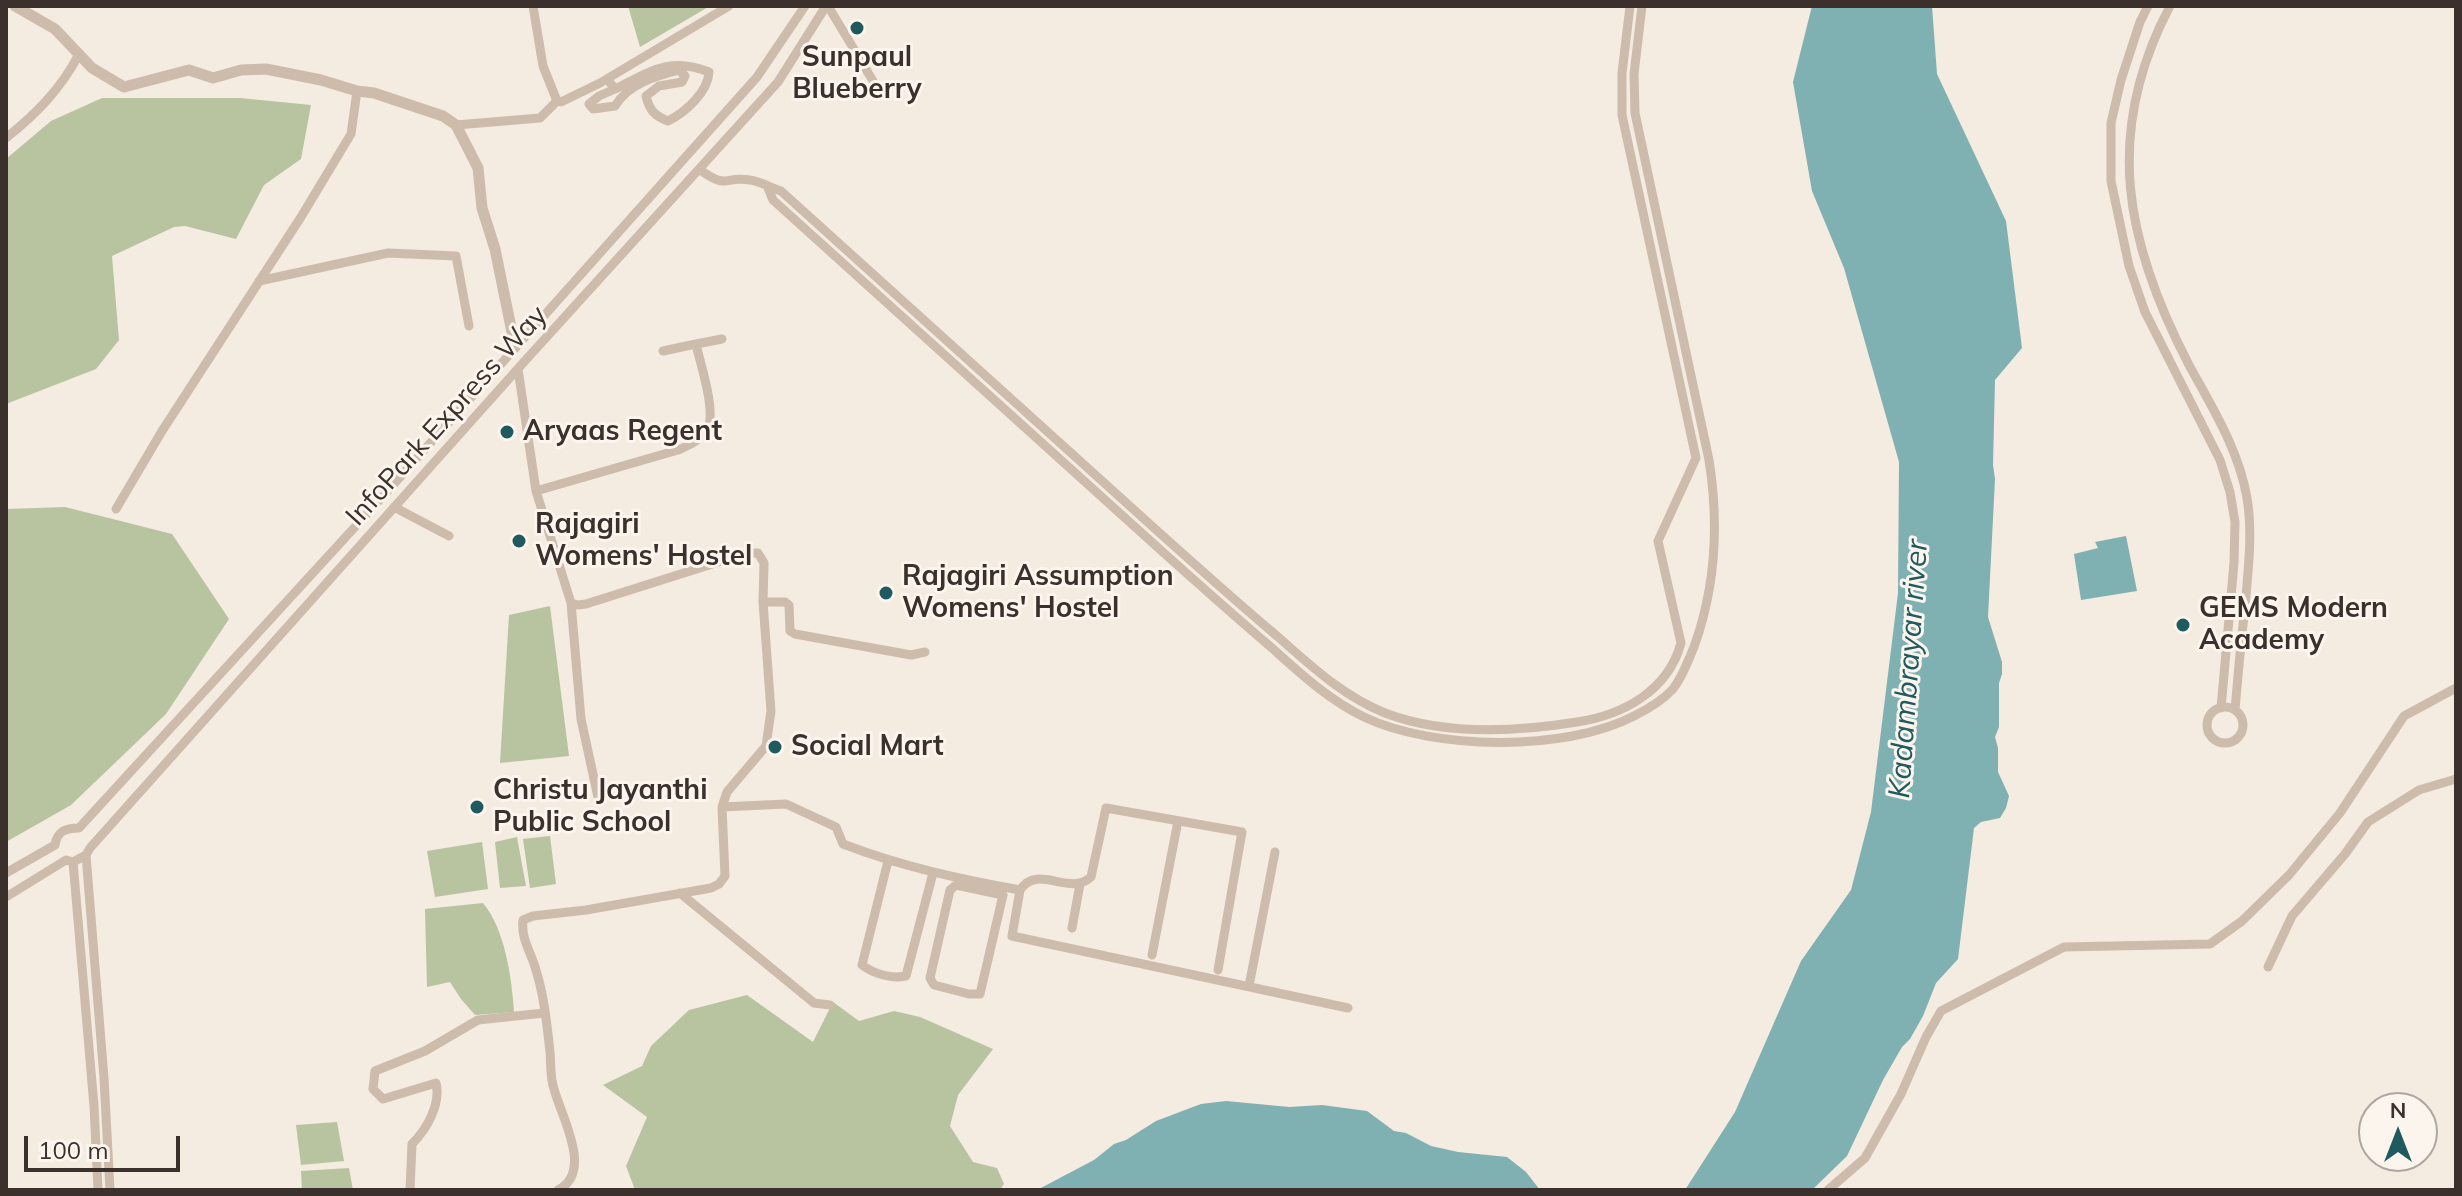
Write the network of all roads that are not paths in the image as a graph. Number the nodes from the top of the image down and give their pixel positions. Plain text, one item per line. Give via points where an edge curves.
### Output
1 (15, 6) edge
2 (533, 6) edge
3 (729, 6) edge
4 (805, 6) edge
5 (827, 6) edge
6 (1630, 6) edge
7 (1642, 6) edge
8 (2148, 6) edge
9 (2170, 6) edge
10 (79, 54) junction
11 (607, 79) junction
12 (873, 81) dead end
13 (615, 89) junction
14 (357, 91) junction
15 (557, 101) junction
16 (456, 125) junction
17 (6, 138) edge
18 (700, 170) junction
19 (768, 188) junction
20 (2133, 217) junction
21 (2118, 220) junction
22 (259, 281) junction
23 (469, 326) dead end
24 (722, 339) dead end
25 (696, 344) junction
26 (515, 347) junction
27 (663, 351) dead end
28 (518, 369) junction
29 (536, 491) junction
30 (394, 507) junction
31 (116, 509) dead end
32 (449, 536) dead end
33 (763, 602) junction
34 (571, 603) junction
35 (925, 652) dead end
36 (2456, 688) edge
37 (2221, 708) junction
38 (2235, 710) junction
39 (2456, 779) edge
40 (598, 797) dead end
41 (722, 807) junction
42 (1178, 821) junction
43 (79, 828) junction
44 (88, 851) junction
45 (1275, 852) dead end
46 (888, 861) junction
47 (73, 862) junction
48 (6, 873) edge
49 (933, 873) junction
50 (1080, 884) junction
51 (1020, 890) junction
52 (1004, 891) junction
53 (680, 893) junction
54 (6, 897) edge
55 (1072, 928) dead end
56 (1152, 955) dead end
57 (2268, 967) dead end
58 (1218, 970) dead end
59 (1249, 986) junction
60 (830, 1005) dead end
61 (1348, 1008) dead end
62 (544, 1013) junction
63 (98, 1190) edge
64 (110, 1190) edge
65 (410, 1190) edge
66 (558, 1190) edge
67 (1828, 1190) edge

1 - 10 street via 55,29
2 - 15 street via 543,66
3 - 11 street
4 - 26 street, InfoPark Express Way via 757,77
5 - 12 street
5 - 18 street, InfoPark Express Way via 778,82
6 - 19 street via 1622,115 1696,458 1658,541 1681,643 1676,659 1649,693 1622,709 1584,721 1508,729 1429,725 1384,712 1339,688 1218,586 781,191
7 - 19 street via 1635,113 1709,460 1714,555 1701,626 1670,692 1642,712 1586,733 1496,741 1427,738 1379,724 1332,699 796,222
8 - 21 street via 2111,123 2111,181
9 - 20 street via 2139,82 2130,123
10 - 14 street via 124,87 189,70 213,78 266,69
10 - 17 street via 54,94
11 - 13 street
11 - 15 street
13 - 13 street via 668,65 709,72 692,103 668,121 656,117 646,96 659,86 682,82 685,76 679,70 627,90 615,106 593,109 589,104
14 - 16 street via 443,116
14 - 22 street via 351,134
15 - 16 street via 540,118
16 - 26 street via 478,168 482,208
18 - 19 street via 716,181 755,180
18 - 28 street, InfoPark Express Way
20 - 21 street
20 - 38 street via 2161,307 2235,453 2247,498 2249,567
21 - 37 street via 2145,312 2220,460 2230,492 2234,563
22 - 23 street via 388,253 456,256
22 - 31 street
24 - 25 street
25 - 27 street
25 - 29 street via 710,408 703,434 678,450
26 - 43 street, InfoPark Express Way
28 - 29 street
28 - 30 street, InfoPark Express Way
29 - 34 street
30 - 32 street
30 - 44 street, InfoPark Express Way
33 - 34 street via 764,563 758,553 747,553 586,604
33 - 35 street via 789,605 790,631 795,634 911,655
33 - 41 street via 771,711 766,746 727,792
34 - 40 street via 581,719
36 - 67 street via 2404,716 2340,813 2289,875 2210,944 2064,947 1941,1011 1865,1158
37 - 38 street
37 - 38 street via 2209,717 2208,727 2220,742 2230,742 2242,732
39 - 57 street via 2419,790 2368,822 2292,916
41 - 46 street via 786,804 836,827 843,844
41 - 53 street via 724,879 711,888
42 - 50 street via 1106,808 1091,877
42 - 56 street
42 - 58 street via 1242,832
43 - 44 street via 88,837
43 - 48 street, InfoPark Express Way via 66,829 55,845
44 - 47 street, InfoPark Express Way
44 - 64 street
45 - 59 street
46 - 49 street
46 - 49 street via 862,965 872,972 906,976
47 - 54 street, InfoPark Express Way via 66,860
47 - 63 street
49 - 52 street
50 - 51 street via 1036,877
50 - 55 street
51 - 52 street
51 - 59 street via 1012,936
52 - 52 street via 980,994 934,985 930,978 950,890 956,885
53 - 60 street via 814,1003
53 - 62 street via 523,920
59 - 61 street
62 - 65 street via 478,1020 425,1051 375,1071 373,1089 383,1099 436,1083 439,1095 424,1132 412,1144
62 - 66 street via 553,1087 571,1135 574,1169

